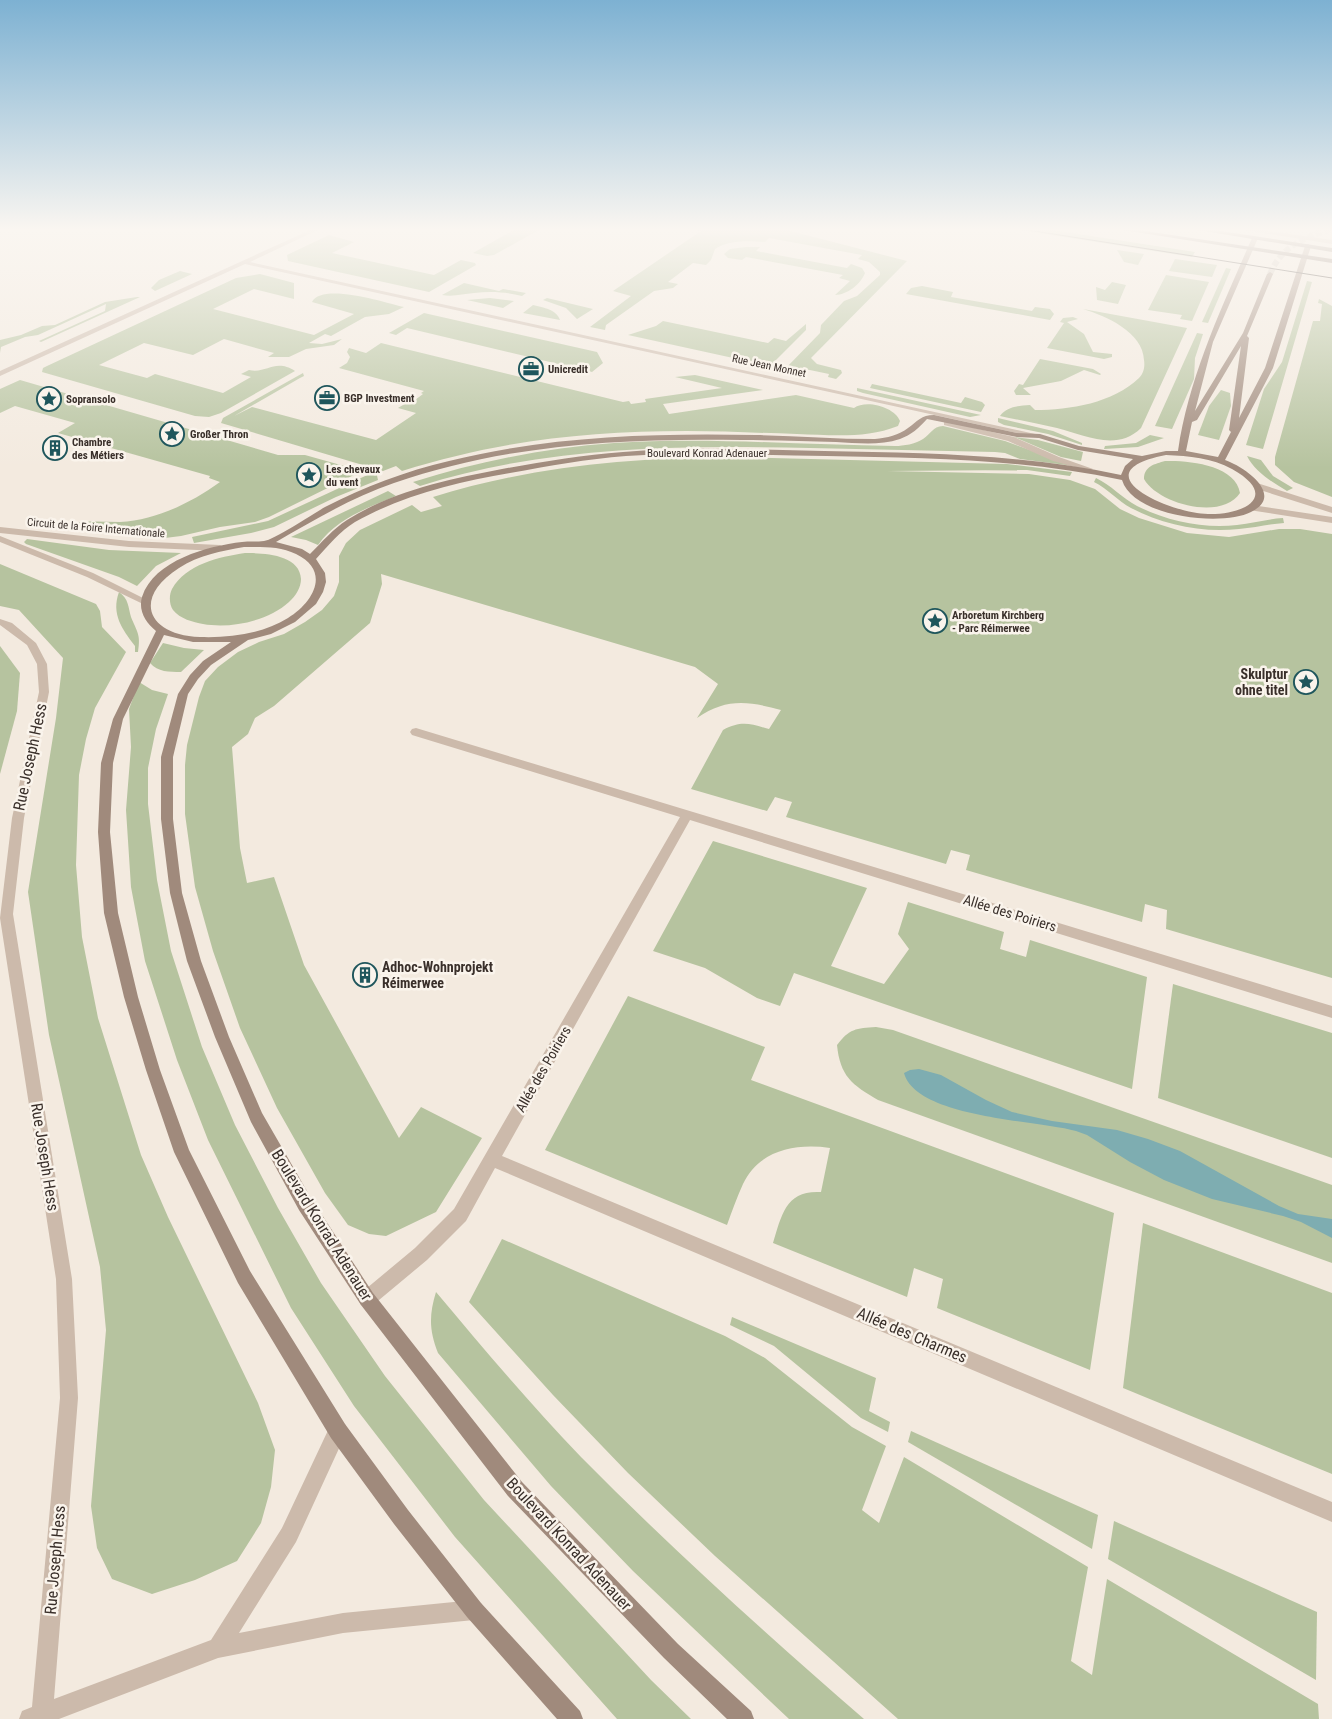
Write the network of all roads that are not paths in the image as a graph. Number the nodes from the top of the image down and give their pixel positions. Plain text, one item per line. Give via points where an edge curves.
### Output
1 (145, 307) edge
2 (450, 307) edge
3 (1225, 307) edge
4 (1256, 307) edge
5 (1288, 307) edge
6 (1246, 333) junction
7 (0, 374) edge
8 (878, 401) junction
9 (925, 418) junction
10 (1185, 432) junction
11 (1040, 436) junction
12 (1232, 442) junction
13 (1182, 453) junction
14 (1140, 458) junction
15 (1220, 461) junction
16 (1089, 469) junction
17 (1125, 478) junction
18 (1257, 486) junction
19 (1252, 508) junction
20 (1332, 510) edge
21 (1332, 520) edge
22 (0, 530) edge
23 (0, 539) edge
24 (267, 544) junction
25 (220, 548) junction
26 (312, 559) junction
27 (146, 602) junction
28 (0, 622) edge
29 (162, 630) junction
30 (245, 638) junction
31 (416, 732) dead end
32 (687, 815) junction
33 (3, 915) edge
34 (1332, 1012) edge
35 (492, 1159) junction
36 (366, 1299) junction
37 (338, 1431) junction
38 (1332, 1512) edge
39 (474, 1610) junction
40 (218, 1648) junction
41 (36, 1717) edge
42 (572, 1719) edge
43 (743, 1719) edge

1 - 7 street
2 - 8 street, Rue Jean Monnet
3 - 10 main road via 1210,342
4 - 6 main road
5 - 12 main road via 1269,368
6 - 10 main road
6 - 12 main road
8 - 9 street, Rue Jean Monnet
8 - 11 street, Rue Jean Monnet
9 - 11 main road, Rue Jean Monnet via 943,418 1017,435
9 - 16 street, Rue Jean Monnet via 1011,439 1056,459
9 - 24 main road, Boulevard Konrad Adenauer via 912,432 893,440 716,436 618,438 545,445 458,460 348,499
10 - 13 main road
11 - 14 main road, Rue Jean Monnet via 1078,448
12 - 15 main road
13 - 14 main road via 1166,452
13 - 15 main road
14 - 17 main road via 1131,463
15 - 18 main road via 1236,468
16 - 17 main road, Boulevard Konrad Adenauer
16 - 26 main road, Boulevard Konrad Adenauer via 945,456 766,452 640,453 589,458 477,476 409,495 350,522
17 - 19 main road via 1142,497 1179,512 1222,517
18 - 19 main road via 1260,494
18 - 20 street
19 - 21 street
22 - 25 street, Circuit de la Foire Internationale via 129,544
23 - 27 street, Circuit de la Foire Internationale via 90,575
24 - 25 main road
24 - 26 main road via 300,551
25 - 27 main road via 176,565 149,590
26 - 30 main road, Boulevard Konrad Adenauer via 322,578 320,590 313,601 286,623
27 - 29 main road, Boulevard Konrad Adenauer via 146,612
28 - 33 street, Rue Joseph Hess via 31,642 42,664 44,692 18,818
29 - 30 main road, Boulevard Konrad Adenauer via 188,640 218,642
29 - 37 main road via 118,719 107,763 104,832 110,913 131,997 182,1152 244,1277
30 - 36 main road, Boulevard Konrad Adenauer via 207,663 183,694 167,757 166,819 176,893 194,962 256,1117 305,1204
31 - 32 street, Allée des Poiriers
32 - 34 street, Allée des Poiriers
32 - 35 street, Allée des Poiriers
33 - 41 street, Rue Joseph Hess via 64,1278 69,1398
35 - 36 street, Allée des Poiriers via 460,1215 421,1254
35 - 38 street, Allée des Charmes
36 - 43 main road, Boulevard Konrad Adenauer via 515,1489 671,1651
37 - 39 main road
37 - 40 street via 289,1536
39 - 40 street via 343,1623
39 - 42 main road
40 - 41 street

